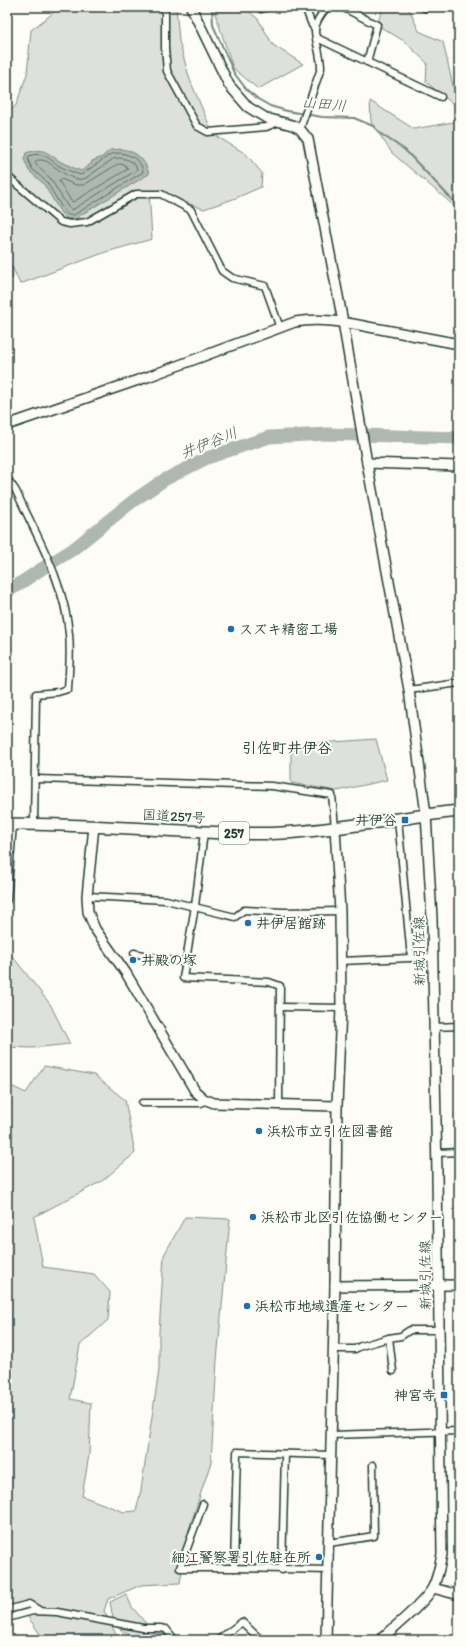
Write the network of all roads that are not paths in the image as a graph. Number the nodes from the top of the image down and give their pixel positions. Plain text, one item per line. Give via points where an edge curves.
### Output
1 (165, 7) edge
2 (191, 7) edge
3 (261, 7) edge
4 (268, 7) edge
5 (305, 7) edge
6 (327, 7) edge
7 (342, 7) edge
8 (315, 29) junction
9 (317, 38) junction
10 (367, 62) junction
11 (441, 96) dead end
12 (280, 121) junction
13 (300, 127) junction
14 (7, 176) edge
15 (343, 322) junction
16 (280, 328) junction
17 (459, 344) edge
18 (7, 425) edge
19 (367, 463) junction
20 (459, 466) edge
21 (7, 478) edge
22 (459, 683) edge
23 (408, 690) junction
24 (36, 779) junction
25 (459, 811) edge
26 (426, 814) junction
27 (398, 819) junction
28 (10, 824) edge
29 (34, 824) junction
30 (94, 826) junction
31 (335, 828) junction
32 (204, 832) junction
33 (87, 896) junction
34 (7, 900) edge
35 (195, 906) junction
36 (340, 911) junction
37 (134, 953) dead end
38 (433, 957) junction
39 (411, 958) junction
40 (341, 961) junction
41 (186, 962) junction
42 (281, 1007) junction
43 (342, 1008) junction
44 (459, 1026) edge
45 (434, 1027) junction
46 (207, 1100) junction
47 (142, 1103) dead end
48 (279, 1105) junction
49 (337, 1106) junction
50 (459, 1152) edge
51 (437, 1153) junction
52 (439, 1285) junction
53 (459, 1285) edge
54 (336, 1286) junction
55 (439, 1330) junction
56 (389, 1338) junction
57 (334, 1350) junction
58 (393, 1371) dead end
59 (440, 1430) junction
60 (459, 1430) edge
61 (331, 1435) junction
62 (285, 1454) junction
63 (330, 1455) junction
64 (373, 1465) dead end
65 (203, 1504) dead end
66 (328, 1543) junction
67 (234, 1568) junction
68 (282, 1570) junction
69 (328, 1570) junction
70 (433, 1588) junction
71 (459, 1595) edge
72 (7, 1610) edge
73 (41, 1611) junction
74 (7, 1618) edge
75 (175, 1640) edge
76 (218, 1640) edge
77 (261, 1640) edge
78 (326, 1640) edge
79 (380, 1640) edge

1 - 12 street via 167,71 197,126 208,132 266,127
2 - 12 street via 229,85 248,107 266,118
3 - 4 street
5 - 8 street
6 - 8 street via 319,17
7 - 10 street via 377,25
8 - 9 street
9 - 10 street
9 - 13 street via 322,68
10 - 11 street
12 - 13 street
13 - 15 street, 新城引佐線 via 308,138
14 - 16 street via 61,222 70,224 87,222 136,194 161,194 191,210 222,271 232,278 265,286
15 - 16 street via 307,320
15 - 17 street
15 - 19 street, 新城引佐線
16 - 18 street
19 - 20 street
19 - 23 street, 新城引佐線
21 - 24 street via 16,491 57,578 69,634 68,689 36,694
22 - 23 street
23 - 26 street, 新城引佐線
24 - 29 street
24 - 31 street via 272,786 332,795
25 - 26 highway, 国道257号 / 257
26 - 27 highway, 国道257号 / 257
26 - 38 street, 新城引佐線
27 - 31 highway, 国道257号 / 257
27 - 39 street
28 - 29 highway, 国道257号 / 257
28 - 34 street
29 - 30 highway, 国道257号 / 257
30 - 32 highway, 国道257号 / 257
30 - 33 street
31 - 32 highway, 国道257号 / 257 via 281,833
31 - 36 street
32 - 35 street
33 - 35 street via 166,900
33 - 46 street via 88,912 96,929 126,973 195,1091
35 - 36 street via 235,917 244,910
35 - 41 street
36 - 40 street
37 - 41 street
38 - 39 street
38 - 45 street, 新城引佐線
39 - 40 street
40 - 43 street
41 - 42 street via 183,978 269,982 280,986
42 - 43 street
42 - 48 street
43 - 49 street
44 - 45 street
45 - 51 street, 新城引佐線
46 - 47 street via 201,1103
46 - 48 street via 214,1103
48 - 49 street
49 - 54 street
50 - 51 street
51 - 52 street, 新城引佐線
52 - 53 street
52 - 54 street
52 - 55 street, 新城引佐線
54 - 57 street
55 - 56 street via 410,1330 401,1336
55 - 59 street, 新城引佐線
56 - 57 street via 355,1349
56 - 58 street
57 - 61 street
59 - 60 street
59 - 61 street
59 - 70 street, 新城引佐線 via 442,1554
61 - 63 street
62 - 63 street
62 - 67 street via 237,1452
62 - 68 street
63 - 66 street
64 - 66 street via 374,1536
65 - 67 street via 180,1568
66 - 69 street
67 - 68 street
68 - 69 street
69 - 78 street
70 - 71 street
70 - 79 street, 新城引佐線
72 - 73 street via 29,1604
73 - 74 street
73 - 75 street via 144,1628 166,1629
76 - 77 street via 242,1622

